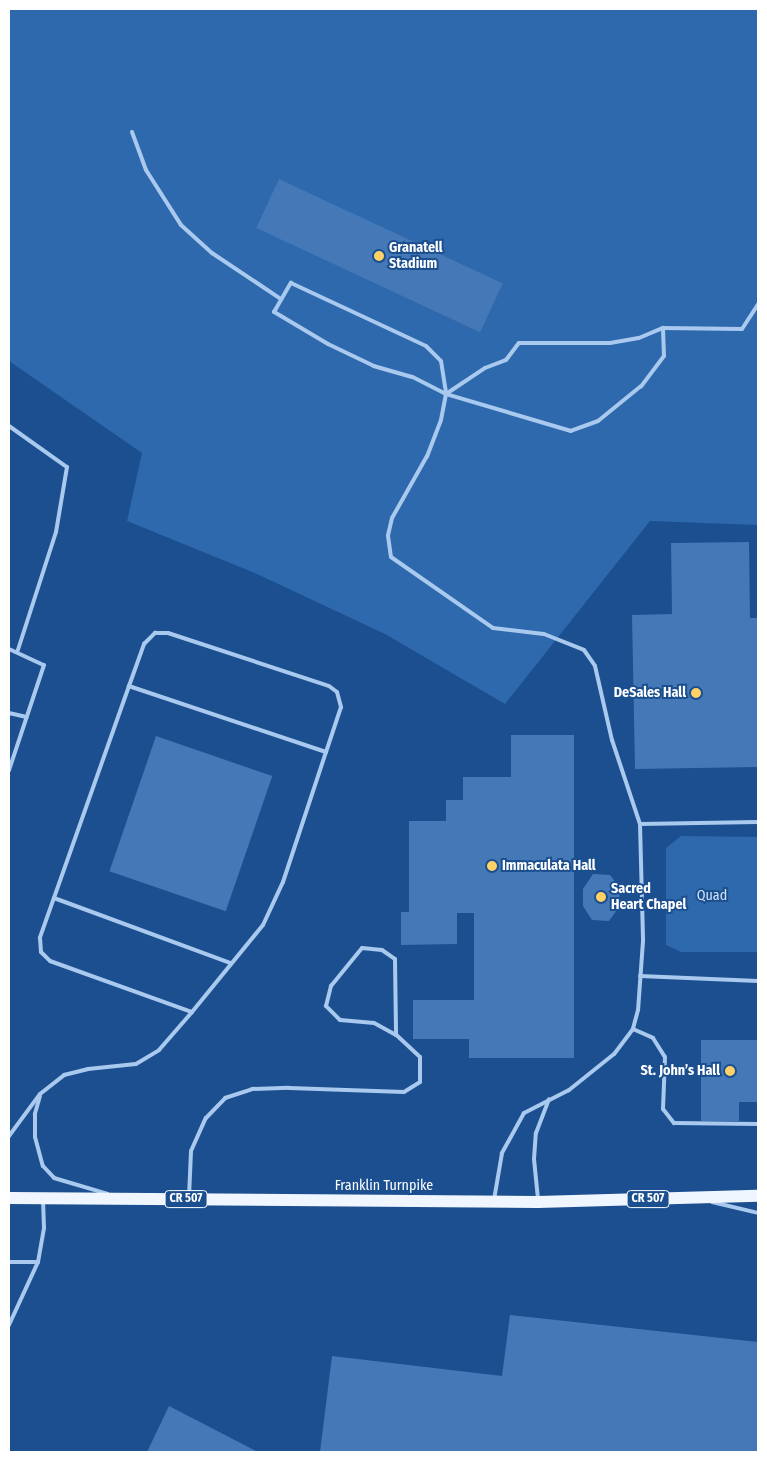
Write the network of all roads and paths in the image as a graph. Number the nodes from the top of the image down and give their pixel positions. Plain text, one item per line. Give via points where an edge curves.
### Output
1 (132, 132) dead end
2 (281, 299) junction
3 (758, 304) edge
4 (663, 328) junction
5 (446, 394) junction
6 (9, 426) edge
7 (9, 649) edge
8 (18, 650) junction
9 (129, 686) junction
10 (9, 713) edge
11 (27, 717) junction
12 (326, 752) junction
13 (9, 770) edge
14 (758, 822) edge
15 (640, 824) junction
16 (54, 898) junction
17 (232, 963) junction
18 (640, 976) junction
19 (758, 981) edge
20 (192, 1012) junction
21 (633, 1029) junction
22 (396, 1035) junction
23 (40, 1094) junction
24 (548, 1099) junction
25 (758, 1124) edge
26 (9, 1136) edge
27 (758, 1196) edge
28 (9, 1198) edge
29 (43, 1198) junction
30 (125, 1198) junction
31 (696, 1198) junction
32 (189, 1199) junction
33 (494, 1202) junction
34 (538, 1202) junction
35 (758, 1213) edge
36 (9, 1262) edge
37 (38, 1262) junction
38 (9, 1325) edge

1 - 2 lane via 146,170 181,224 212,253
2 - 5 lane via 274,312 328,344
2 - 5 lane via 291,283 426,346 441,361
3 - 4 lane via 742,329
4 - 5 lane via 640,338 610,343 519,343 506,360 485,368
4 - 5 lane via 664,356 641,386 598,421 571,431
5 - 15 lane via 428,456 392,518 388,536 391,557 493,628 544,634 584,650 595,666 612,740
6 - 8 lane via 67,467 56,532
7 - 8 lane
8 - 11 lane via 44,665
9 - 12 lane
9 - 12 lane via 144,644 155,633 168,633 329,686 337,692 341,707
9 - 16 lane
10 - 11 lane
11 - 13 lane
12 - 17 lane via 283,882 262,925
14 - 15 lane
15 - 18 lane via 643,941
16 - 17 lane
16 - 20 lane via 40,938 41,952 50,961
17 - 20 lane
18 - 19 lane
18 - 21 lane
20 - 23 lane via 159,1050 136,1064 64,1075
21 - 24 lane via 614,1054 570,1090
21 - 25 lane via 653,1038 666,1057 663,1110 674,1122
22 - 22 lane via 374,1023 340,1020 326,1006 331,986 362,948 382,950 395,959
22 - 32 lane via 420,1057 420,1082 404,1092 289,1088 252,1090 225,1098 206,1118 191,1151
23 - 26 lane
23 - 30 lane via 34,1114 34,1137 43,1166 54,1178
24 - 33 lane via 524,1113 502,1153
24 - 34 lane via 536,1133 534,1158
27 - 31 main road, Franklin Turnpike / CR 507
28 - 29 main road, Franklin Turnpike / CR 507
29 - 30 main road, Franklin Turnpike / CR 507
29 - 37 lane via 44,1228
30 - 32 main road, Franklin Turnpike / CR 507
31 - 34 main road, Franklin Turnpike / CR 507
31 - 35 lane
32 - 33 main road, Franklin Turnpike / CR 507
33 - 34 main road, Franklin Turnpike / CR 507
36 - 37 lane
37 - 38 lane

